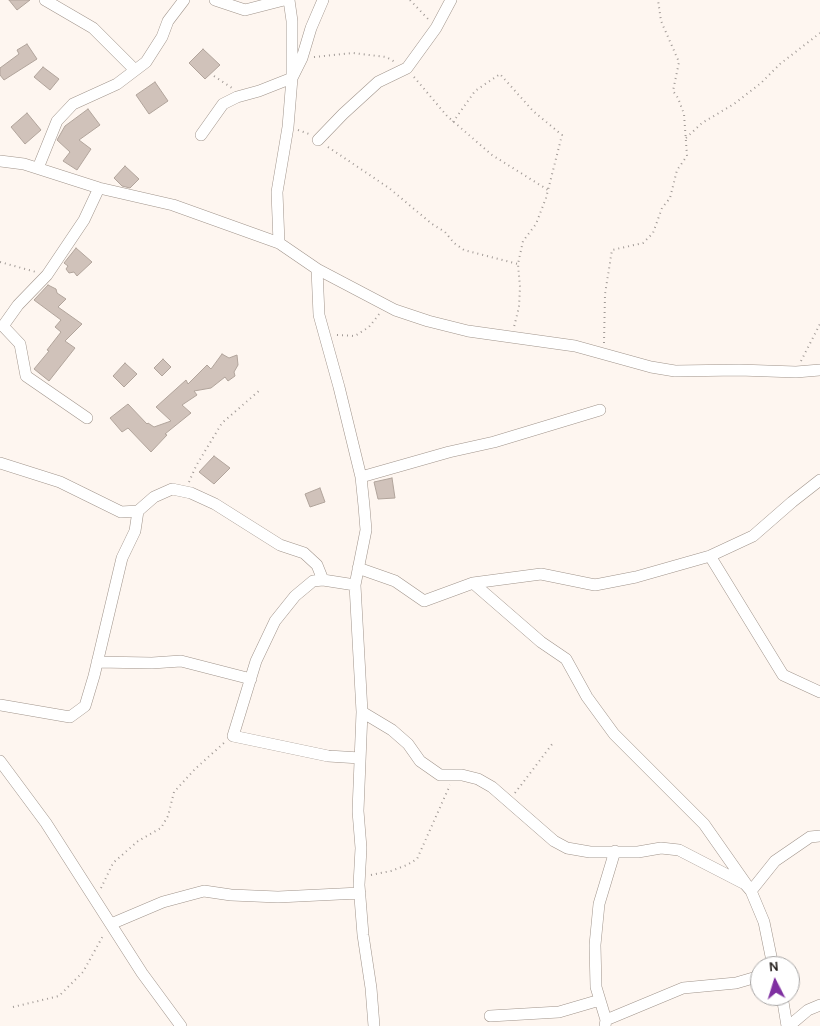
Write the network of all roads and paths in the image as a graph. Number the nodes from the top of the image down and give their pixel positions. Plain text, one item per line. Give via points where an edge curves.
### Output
1 (45, 0) edge
2 (184, 0) edge
3 (215, 0) edge
4 (284, 0) edge
5 (289, 0) edge
6 (323, 0) edge
7 (410, 0) edge
8 (451, 0) edge
9 (658, 0) edge
10 (436, 28) junction
11 (820, 33) edge
12 (302, 58) junction
13 (407, 68) junction
14 (135, 70) junction
15 (214, 76) dead end
16 (292, 78) junction
17 (245, 95) junction
18 (453, 122) junction
19 (288, 127) junction
20 (201, 134) dead end
21 (686, 138) junction
22 (318, 140) junction
23 (0, 161) edge
24 (38, 168) junction
25 (99, 188) junction
26 (548, 190) junction
27 (279, 243) junction
28 (0, 262) edge
29 (518, 264) junction
30 (317, 269) junction
31 (47, 275) junction
32 (386, 305) junction
33 (820, 324) edge
34 (324, 335) junction
35 (512, 337) junction
36 (603, 353) junction
37 (820, 370) edge
38 (796, 372) junction
39 (260, 390) dead end
40 (600, 410) dead end
41 (87, 418) dead end
42 (0, 463) edge
43 (361, 477) junction
44 (820, 480) edge
45 (186, 492) junction
46 (138, 512) junction
47 (710, 556) junction
48 (358, 568) junction
49 (322, 580) junction
50 (473, 583) junction
51 (354, 585) junction
52 (97, 662) junction
53 (251, 679) junction
54 (820, 692) edge
55 (0, 705) edge
56 (362, 712) junction
57 (232, 736) junction
58 (553, 743) dead end
59 (360, 758) junction
60 (0, 761) edge
61 (454, 775) junction
62 (510, 801) junction
63 (820, 836) edge
64 (615, 851) junction
65 (360, 889) junction
66 (751, 891) junction
67 (96, 900) junction
68 (111, 924) junction
69 (771, 956) edge
70 (750, 979) edge
71 (600, 1000) junction
72 (820, 1004) edge
73 (784, 1006) edge
74 (13, 1007) dead end
75 (490, 1016) dead end
76 (606, 1023) edge
77 (181, 1026) edge
78 (374, 1026) edge
79 (788, 1026) edge

1 - 14 street via 93,28
2 - 14 street via 168,21 146,62
3 - 4 street via 245,10
5 - 16 street
6 - 12 street
7 - 10 path
8 - 10 street
9 - 21 path via 661,21 679,62 673,91 684,114
10 - 13 street
11 - 21 path via 761,83 702,123
12 - 13 path via 353,53 386,57
12 - 16 street
13 - 18 path
13 - 22 street via 378,82
14 - 24 street via 116,84 73,104 56,121
15 - 17 path
16 - 17 street
16 - 19 street
17 - 20 street via 223,104
18 - 26 path via 492,155
18 - 26 path via 475,91 500,74 533,111 562,135
19 - 22 path via 307,132
19 - 27 street via 277,192
21 - 36 path via 687,156 677,170 670,198 662,208 653,233 642,243 612,250 605,294
22 - 29 path via 389,188 464,250
23 - 24 street
24 - 25 street
25 - 27 street via 173,206
25 - 31 street via 84,220
26 - 29 path via 536,224 523,241
27 - 30 street
28 - 31 path
29 - 35 path via 519,307
30 - 32 street
30 - 34 street via 319,315
31 - 41 street via 3,326 20,344 26,376
32 - 34 path via 369,327 354,336
32 - 35 street via 444,325
33 - 38 path
34 - 43 street
35 - 36 street
36 - 38 street via 651,367 675,370
37 - 38 street
39 - 45 path via 222,423 196,466
40 - 43 street
42 - 46 street via 60,482 121,512
43 - 48 street via 366,530
44 - 47 street via 753,536
45 - 46 street via 172,489 154,497
45 - 49 street via 215,504 280,545 304,553 317,565
46 - 52 street via 135,531 122,558
47 - 50 street via 595,585 541,574
47 - 54 street via 783,675
48 - 50 street via 395,581 424,601
48 - 51 street
49 - 51 street
49 - 53 street via 313,581 295,596 275,621
50 - 66 street via 541,642 566,659 587,697 614,734 704,824
51 - 56 street
52 - 53 street via 182,661
52 - 55 street via 85,706 70,717
53 - 57 street
56 - 59 street
56 - 61 street via 392,730 420,761 440,775
57 - 59 street via 328,756
57 - 67 path via 174,792 168,816 161,828 138,841 113,863
58 - 62 path
59 - 65 street
60 - 67 street via 46,823
61 - 62 street via 478,779
61 - 65 path via 416,859 391,871 372,874
62 - 64 street via 554,841 567,848 590,852
63 - 66 street via 810,837 775,861
64 - 66 street via 679,850 744,884
64 - 71 street via 599,904 595,945 596,987
65 - 68 street via 278,897 204,891 163,902
65 - 78 street
66 - 69 street via 764,922
67 - 68 street
68 - 74 path via 83,972 60,996
68 - 77 street
70 - 76 street via 736,984 683,988
71 - 75 street via 559,1012
71 - 76 street
72 - 79 street
73 - 79 street

